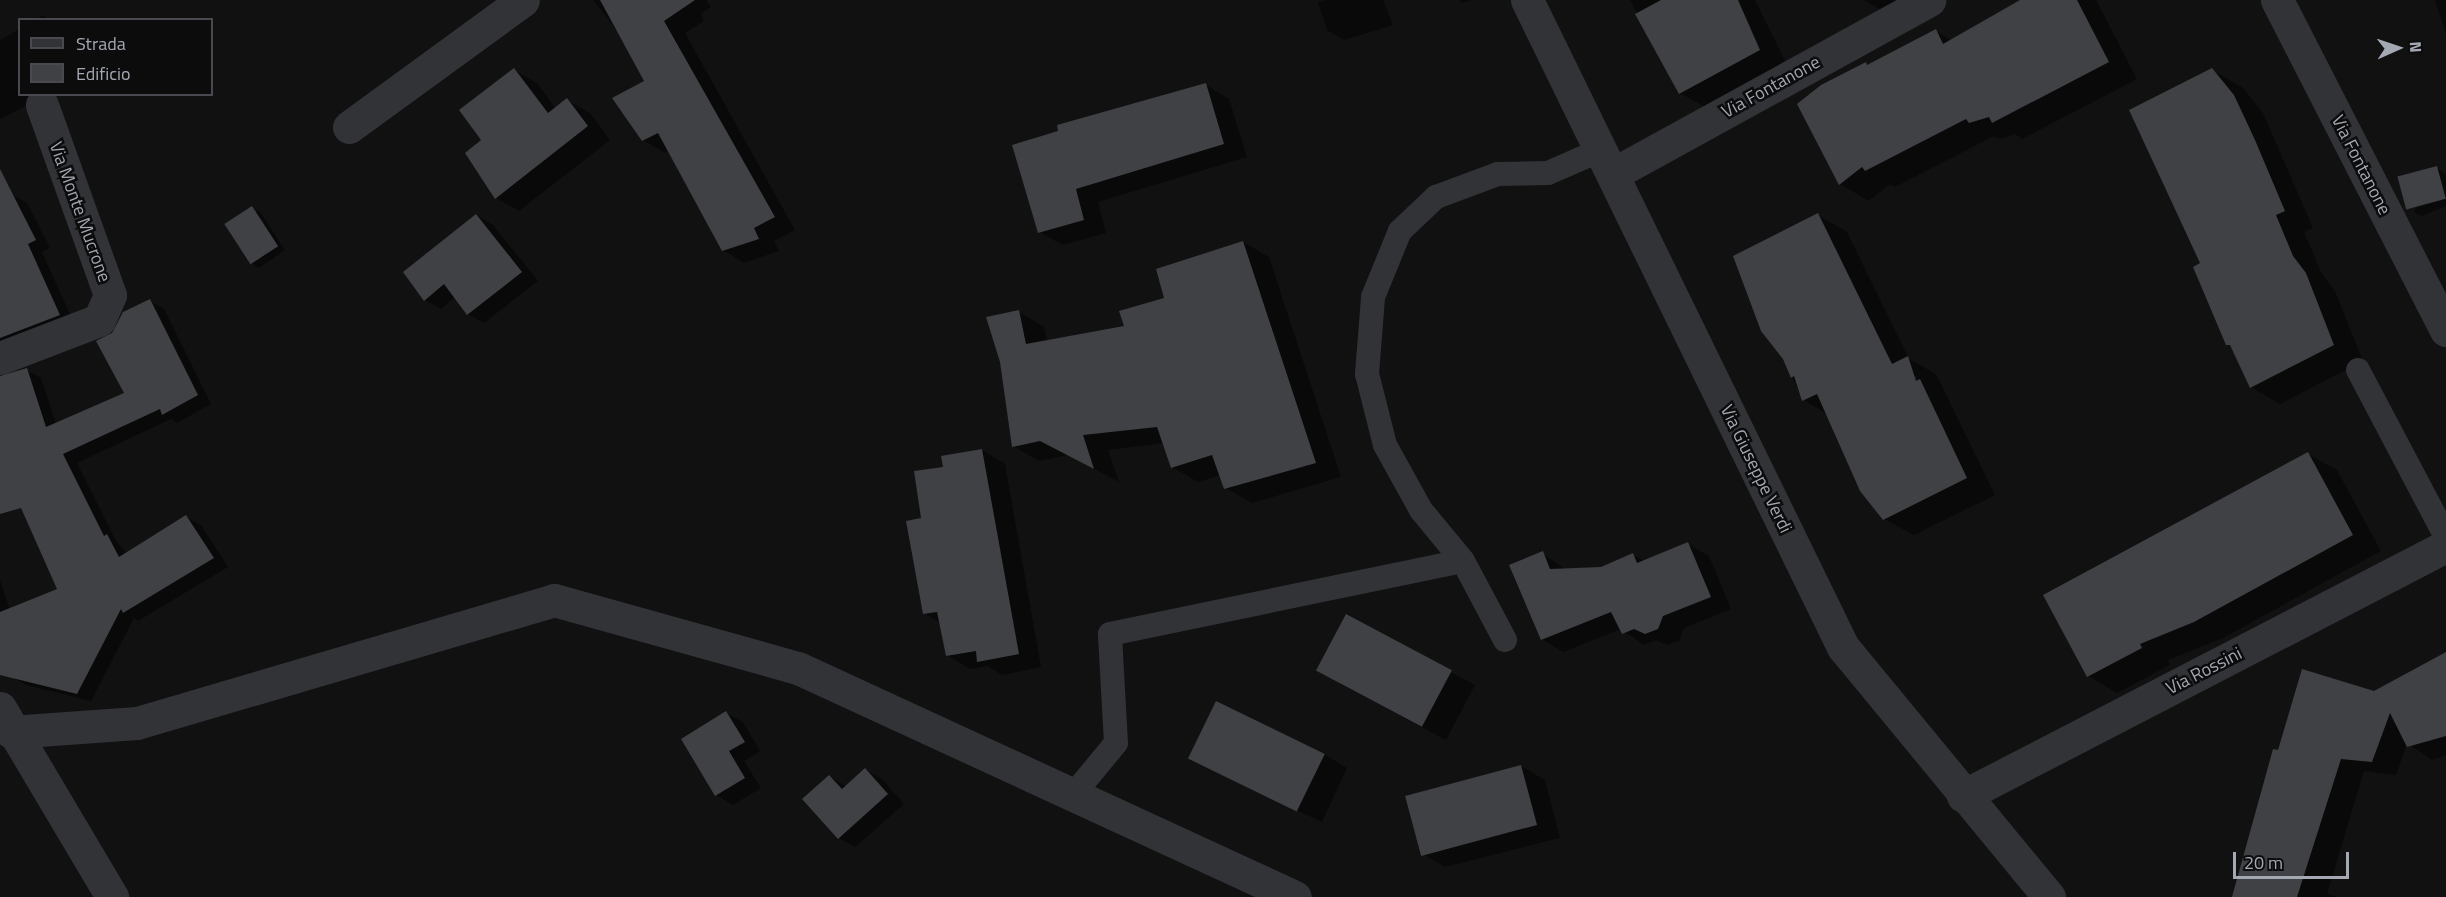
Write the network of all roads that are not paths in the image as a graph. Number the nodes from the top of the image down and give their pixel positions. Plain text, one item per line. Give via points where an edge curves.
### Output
1 (523, 0) edge
2 (1527, 0) edge
3 (1929, 0) edge
4 (2277, 0) edge
5 (42, 105) dead end
6 (349, 128) dead end
7 (1607, 162) junction
8 (2446, 330) edge
9 (0, 358) edge
10 (2358, 370) dead end
11 (2446, 537) edge
12 (2446, 546) edge
13 (1463, 561) junction
14 (1505, 640) dead end
15 (5, 720) edge
16 (1073, 795) junction
17 (1963, 796) junction
18 (112, 897) edge
19 (1295, 897) edge
20 (2049, 897) edge

1 - 6 street
2 - 7 street, Via Giuseppe Verdi
3 - 7 street, Via Fontanone
4 - 8 street, Via Fontanone
5 - 9 street, Via Monte Mucrone via 110,295 99,320
7 - 13 lane via 1548,173 1498,174 1436,197 1400,231 1373,297 1367,374 1385,445 1421,510
7 - 17 street, Via Giuseppe Verdi via 1843,647
10 - 11 lane
12 - 17 street, Via Rossini
13 - 14 lane
13 - 16 lane via 1110,634 1116,743
15 - 16 street via 137,723 554,600 798,668
15 - 18 street
16 - 19 street
17 - 20 street, Via Giuseppe Verdi

